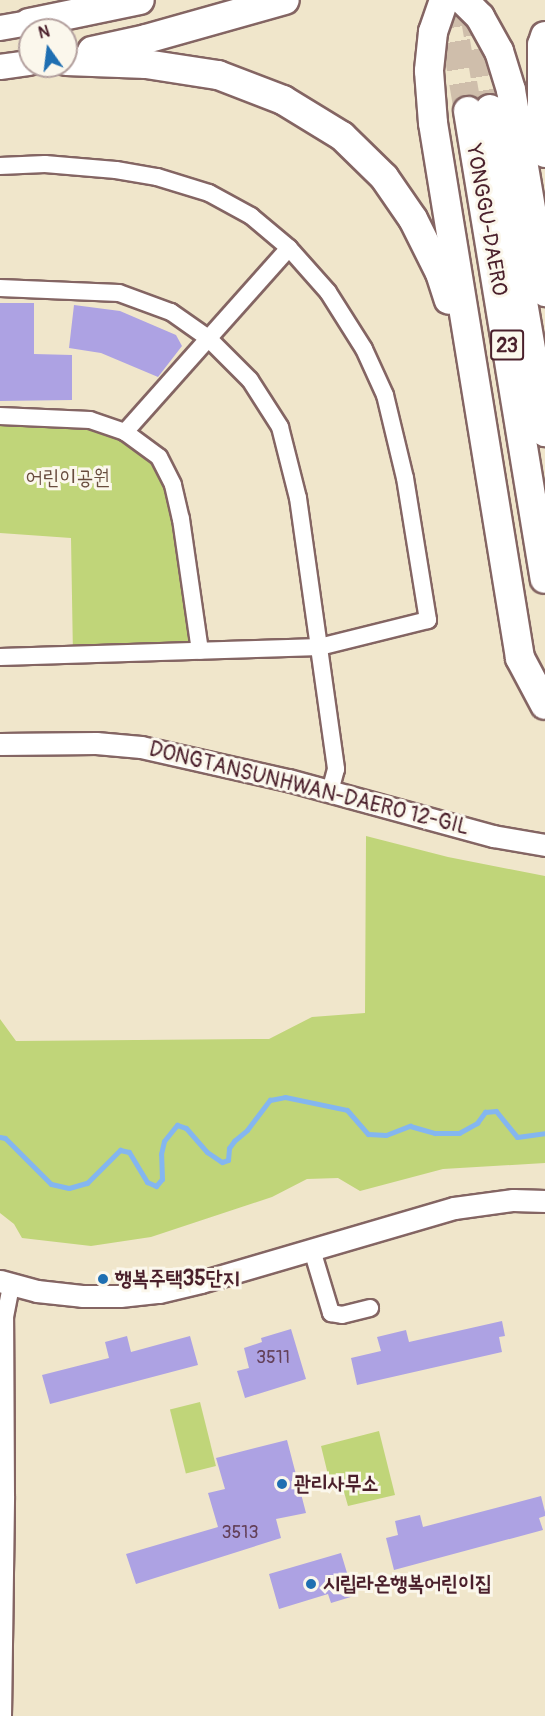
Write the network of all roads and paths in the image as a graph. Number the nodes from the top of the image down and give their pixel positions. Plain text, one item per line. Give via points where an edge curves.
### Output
1 (104, 0) edge
2 (140, 0) edge
3 (285, 0) edge
4 (444, 0) edge
5 (463, 0) edge
6 (45, 18) edge
7 (53, 18) edge
8 (18, 25) edge
9 (0, 28) edge
10 (545, 36) edge
11 (78, 55) edge
12 (78, 59) edge
13 (18, 65) edge
14 (0, 67) edge
15 (545, 153) edge
16 (0, 166) edge
17 (289, 248) junction
18 (0, 288) edge
19 (545, 292) edge
20 (208, 338) junction
21 (471, 365) junction
22 (0, 416) edge
23 (125, 432) junction
24 (545, 432) edge
25 (545, 579) edge
26 (320, 647) junction
27 (200, 651) junction
28 (0, 657) edge
29 (545, 705) edge
30 (0, 744) edge
31 (330, 792) junction
32 (545, 845) edge
33 (545, 1201) edge
34 (312, 1250) junction
35 (5, 1284) edge
36 (370, 1308) dead end
37 (3, 1716) edge

1 - 6 highway
2 - 7 highway
3 - 11 highway
4 - 21 highway via 433,32 429,71
5 - 19 highway via 480,17 499,51 511,90
8 - 9 main road
10 - 15 highway
12 - 21 highway via 218,75 283,100 342,136 384,177 412,219 440,273
13 - 14 main road
16 - 17 street via 45,164 158,177 217,198 251,216
17 - 20 street
17 - 26 street via 328,292 364,349 385,395 405,478 428,620
18 - 20 street via 119,293 171,312
20 - 23 street
20 - 26 street via 250,380 280,427 298,498
21 - 29 highway via 520,658
22 - 23 street via 90,420
23 - 27 street via 159,457 173,485
24 - 25 highway, YONGGU-DAERO / 23 via 479,110
26 - 27 street
26 - 31 street via 336,769
27 - 28 street
30 - 31 street, DONGTANSUNHWAN-DAERO 12-GIL via 96,743 141,747
31 - 32 street, DONGTANSUNHWAN-DAERO 12-GIL via 493,836
33 - 34 street via 454,1208
34 - 35 street via 149,1293 82,1296
34 - 36 street via 331,1313 342,1315
35 - 37 street

